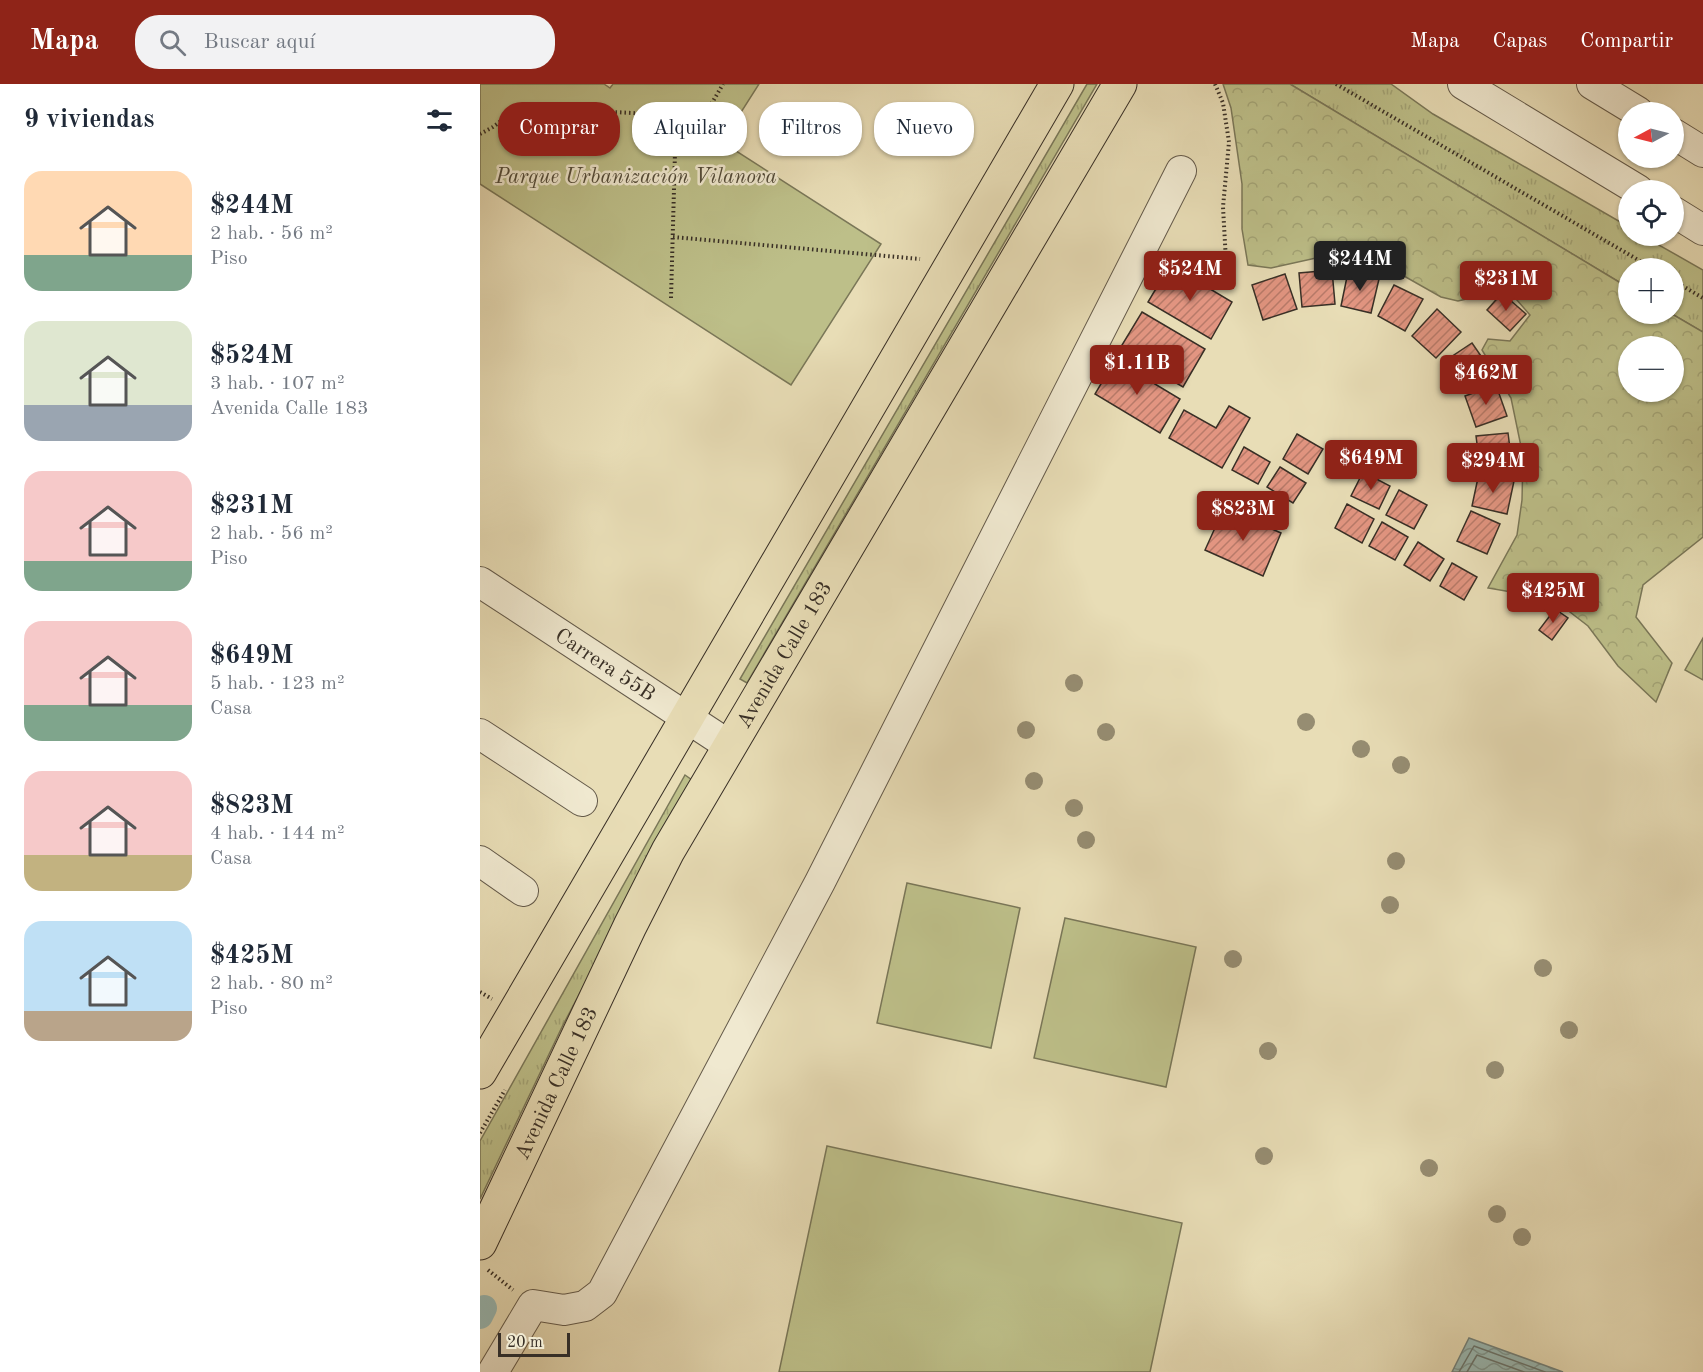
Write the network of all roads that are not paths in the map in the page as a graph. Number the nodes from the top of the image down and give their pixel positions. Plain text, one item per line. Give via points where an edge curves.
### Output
1 (1057, 84) edge
2 (1120, 84) edge
3 (1592, 84) edge
4 (1472, 88) edge
5 (1622, 102) edge
6 (1684, 140) edge
7 (1703, 152) edge
8 (1181, 171) dead end
9 (1622, 180) edge
10 (1684, 218) edge
11 (1703, 230) edge
12 (480, 582) edge
13 (687, 717) junction
14 (480, 734) edge
15 (730, 746) junction
16 (582, 801) dead end
17 (480, 861) edge
18 (523, 891) dead end
19 (480, 1072) edge
20 (480, 1243) edge
21 (493, 1372) edge

1 - 13 main road
2 - 15 main road, Avenida Calle 183
3 - 5 street
4 - 9 street
6 - 7 street
8 - 21 street via 820,882 602,1293 585,1306 564,1310 533,1305
10 - 11 street
12 - 13 street, Carrera 55B
13 - 15 street, Carrera 55B
13 - 19 main road
14 - 16 street
15 - 20 main road, Avenida Calle 183 via 645,896
17 - 18 street

